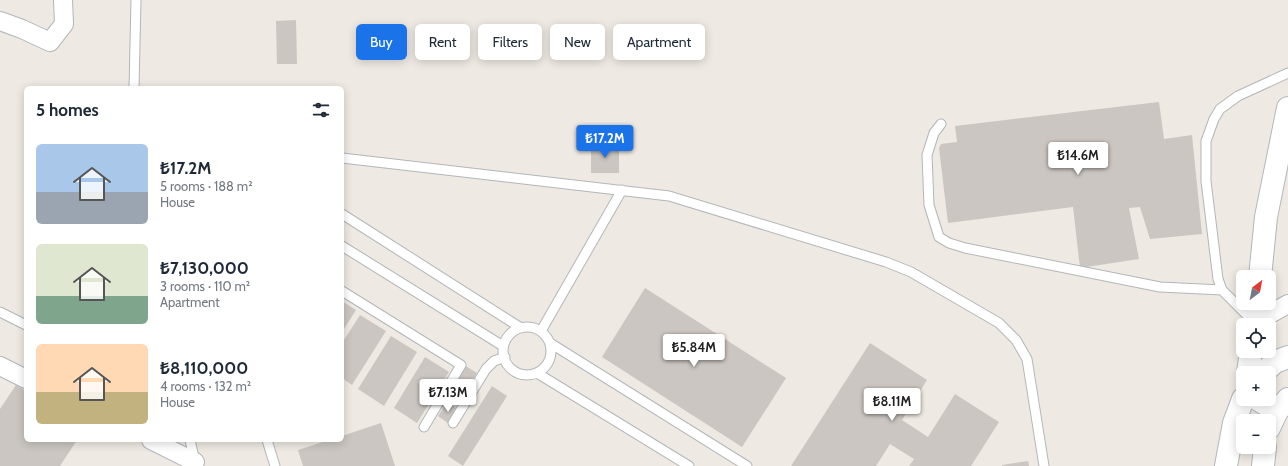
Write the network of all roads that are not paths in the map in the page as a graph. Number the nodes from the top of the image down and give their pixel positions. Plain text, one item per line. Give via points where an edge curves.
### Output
1 (63, 0) edge
2 (136, 0) edge
3 (0, 21) edge
4 (1288, 73) edge
5 (134, 86) edge
6 (1288, 108) edge
7 (941, 124) dead end
8 (344, 158) edge
9 (622, 190) junction
10 (344, 215) edge
11 (344, 247) edge
12 (1261, 270) edge
13 (1222, 290) junction
14 (344, 292) edge
15 (1288, 304) edge
16 (0, 312) edge
17 (1255, 317) edge
18 (24, 324) edge
19 (521, 328) junction
20 (541, 330) junction
21 (550, 343) junction
22 (503, 346) junction
23 (504, 357) junction
24 (1288, 357) edge
25 (0, 366) edge
26 (1271, 366) edge
27 (537, 373) junction
28 (24, 378) edge
29 (1241, 406) edge
30 (1269, 406) edge
31 (1278, 412) edge
32 (453, 423) dead end
33 (424, 426) dead end
34 (155, 442) edge
35 (190, 442) edge
36 (268, 442) edge
37 (1264, 454) edge
38 (196, 464) edge
39 (275, 466) edge
40 (689, 466) edge
41 (747, 466) edge
42 (1044, 466) edge
43 (1226, 466) edge
44 (1263, 466) edge

1 - 3 street via 64,24 50,42
2 - 5 lane
4 - 13 lane via 1238,96 1220,109 1206,140 1206,181 1210,221 1218,279
6 - 12 street via 1266,217
7 - 13 lane via 934,133 928,154 929,205 939,237 948,243 1160,287
8 - 9 lane
9 - 20 lane
9 - 42 lane via 669,196 886,262 911,272 999,323 1016,340 1027,359
10 - 19 lane
11 - 22 lane
13 - 17 lane
14 - 33 lane via 461,365
15 - 17 street
16 - 18 lane
19 - 20 lane via 534,327
19 - 22 lane via 511,333
20 - 21 lane
21 - 27 lane via 550,359
21 - 41 lane
22 - 23 lane
23 - 27 lane via 517,373
23 - 32 lane via 494,360 486,369
24 - 26 street
25 - 28 street
27 - 40 lane
29 - 43 street via 1234,423
30 - 31 street
34 - 38 street
35 - 38 lane
36 - 39 lane
37 - 44 street

